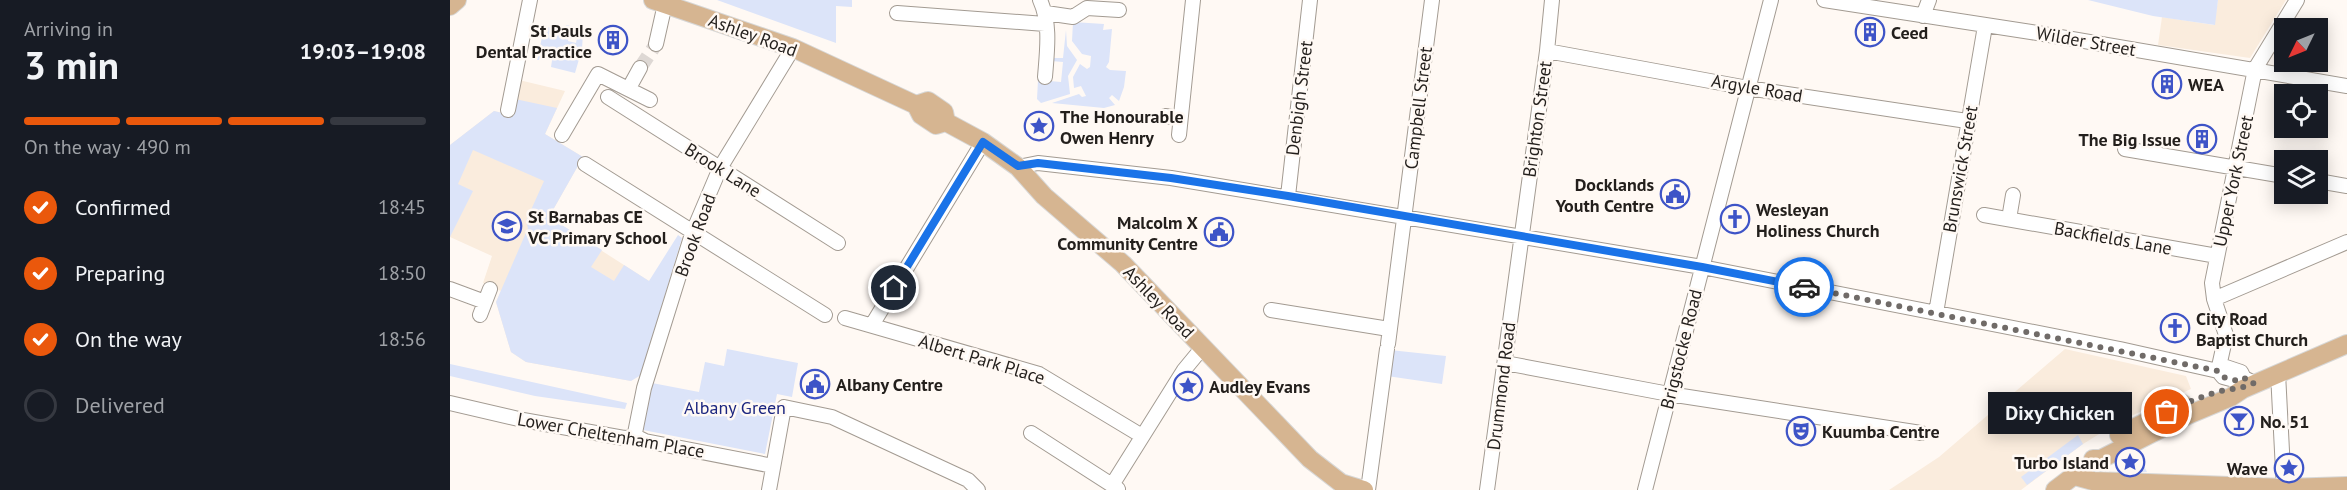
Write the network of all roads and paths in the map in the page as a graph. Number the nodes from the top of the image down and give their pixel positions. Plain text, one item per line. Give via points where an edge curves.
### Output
1 (457, 0) edge
2 (530, 0) edge
3 (1040, 0) edge
4 (1194, 0) edge
5 (1310, 0) edge
6 (1432, 0) edge
7 (1552, 0) edge
8 (1771, 0) edge
9 (1824, 0) edge
10 (1929, 0) edge
11 (2297, 0) edge
12 (659, 2) edge
13 (450, 6) edge
14 (1119, 10) dead end
15 (897, 13) dead end
16 (1923, 16) junction
17 (1046, 19) junction
18 (1985, 26) junction
19 (656, 44) tunnel mouth
20 (793, 48) junction
21 (1547, 51) junction
22 (640, 68) tunnel mouth
23 (2255, 69) junction
24 (1045, 77) dead end
25 (2347, 86) edge
26 (629, 88) junction
27 (1748, 88) junction
28 (608, 97) dead end
29 (650, 100) dead end
30 (508, 110) dead end
31 (1165, 116) dead end
32 (1180, 118) junction
33 (1967, 122) junction
34 (562, 135) dead end
35 (1179, 135) dead end
36 (983, 142) junction
37 (2124, 149) dead end
38 (2147, 153) junction
39 (585, 164) dead end
40 (1018, 166) junction
41 (720, 168) junction
42 (2144, 168) dead end
43 (2236, 169) junction
44 (2274, 175) edge
45 (2328, 183) edge
46 (2347, 186) edge
47 (2013, 195) dead end
48 (1288, 196) junction
49 (1984, 215) dead end
50 (1404, 216) junction
51 (2009, 219) junction
52 (692, 234) junction
53 (1521, 237) junction
54 (2347, 242) edge
55 (838, 243) dead end
56 (2217, 256) junction
57 (1702, 267) junction
58 (1514, 282) joint
59 (450, 289) edge
60 (2214, 299) junction
61 (485, 302) dead end
62 (1271, 310) dead end
63 (1936, 313) junction
64 (825, 315) dead end
65 (845, 318) dead end
66 (872, 325) junction
67 (1389, 329) junction
68 (2347, 344) edge
69 (1203, 347) junction
70 (1505, 363) junction
71 (2219, 371) junction
72 (2278, 373) junction
73 (2247, 383) junction
74 (1669, 394) junction
75 (450, 403) edge
76 (1921, 433) dead end
77 (1031, 434) dead end
78 (1142, 436) junction
79 (637, 437) junction
80 (773, 466) junction
81 (2075, 476) junction
82 (2094, 485) edge
83 (2347, 486) edge
84 (1116, 488) edge
85 (2284, 489) edge
86 (769, 490) edge
87 (978, 490) edge
88 (1366, 490) edge
89 (1487, 490) edge
90 (1645, 490) edge
91 (2055, 490) edge

1 - 13 main road
2 - 30 street
3 - 17 street
4 - 32 street
5 - 48 street, Denbigh Street
6 - 50 street, Campbell Street
7 - 21 street, Brighton Street
8 - 27 street, Brigstocke Road
9 - 16 street, Wilder Street
10 - 16 street
11 - 23 street, Upper York Street
12 - 19 street
12 - 20 main road, Ashley Road
14 - 17 street via 1087,8 1073,16
15 - 17 street
16 - 18 street, Wilder Street
17 - 24 street
18 - 23 street, Wilder Street
18 - 33 street, Brunswick Street
20 - 36 main road, Ashley Road via 916,105 928,101 944,112 946,122
20 - 41 street, Brook Road
21 - 27 street, Argyle Road
21 - 53 street, Brighton Street
22 - 26 street
23 - 25 street, Wilder Street
23 - 43 street, Upper York Street
26 - 29 street
26 - 34 street via 598,74
27 - 33 street, Argyle Road
27 - 57 street, Brigstocke Road
28 - 41 street, Brook Lane
31 - 32 street
32 - 35 street
33 - 63 street, Brunswick Street
36 - 40 main road, Ashley Road
36 - 66 street
37 - 38 street
38 - 42 street
38 - 43 street
39 - 52 street
40 - 48 street via 1038,163 1095,169
40 - 69 main road, Ashley Road via 1044,196 1123,264
41 - 52 street, Brook Road
41 - 55 street, Brook Lane
43 - 44 street
43 - 56 street, Upper York Street
45 - 46 street
47 - 51 street
48 - 50 street
49 - 51 street, Backfields Lane
50 - 53 street
50 - 67 street, Campbell Street
51 - 56 street, Backfields Lane
52 - 64 street
52 - 79 street, Brook Road via 644,388
53 - 57 street
53 - 58 street, Brighton Street
54 - 60 street
56 - 60 street, Upper York Street via 2212,283
57 - 63 street
57 - 74 street, Brigstocke Road
58 - 70 street, Drummond Road
59 - 61 street
60 - 71 street, Upper York Street via 2226,335
62 - 67 street
63 - 71 street
65 - 66 street, Albert Park Place
66 - 78 street, Albert Park Place via 1039,374
67 - 88 street, Campbell Street
68 - 72 main road
69 - 78 street
69 - 88 main road, Ashley Road via 1324,472 1341,483
70 - 74 street
70 - 89 street, Drummond Road
71 - 73 street via 2223,377
72 - 73 main road
72 - 85 street
73 - 81 main road via 2150,420 2108,443
74 - 76 street
74 - 90 street, Brigstocke Road
75 - 79 street, Lower Cheltenham Place via 523,420
77 - 84 street
78 - 84 street
79 - 80 street, Lower Cheltenham Place
80 - 86 street
80 - 87 street via 784,407 832,417 968,480
81 - 82 main road
81 - 91 main road
82 - 85 main road
83 - 85 main road

